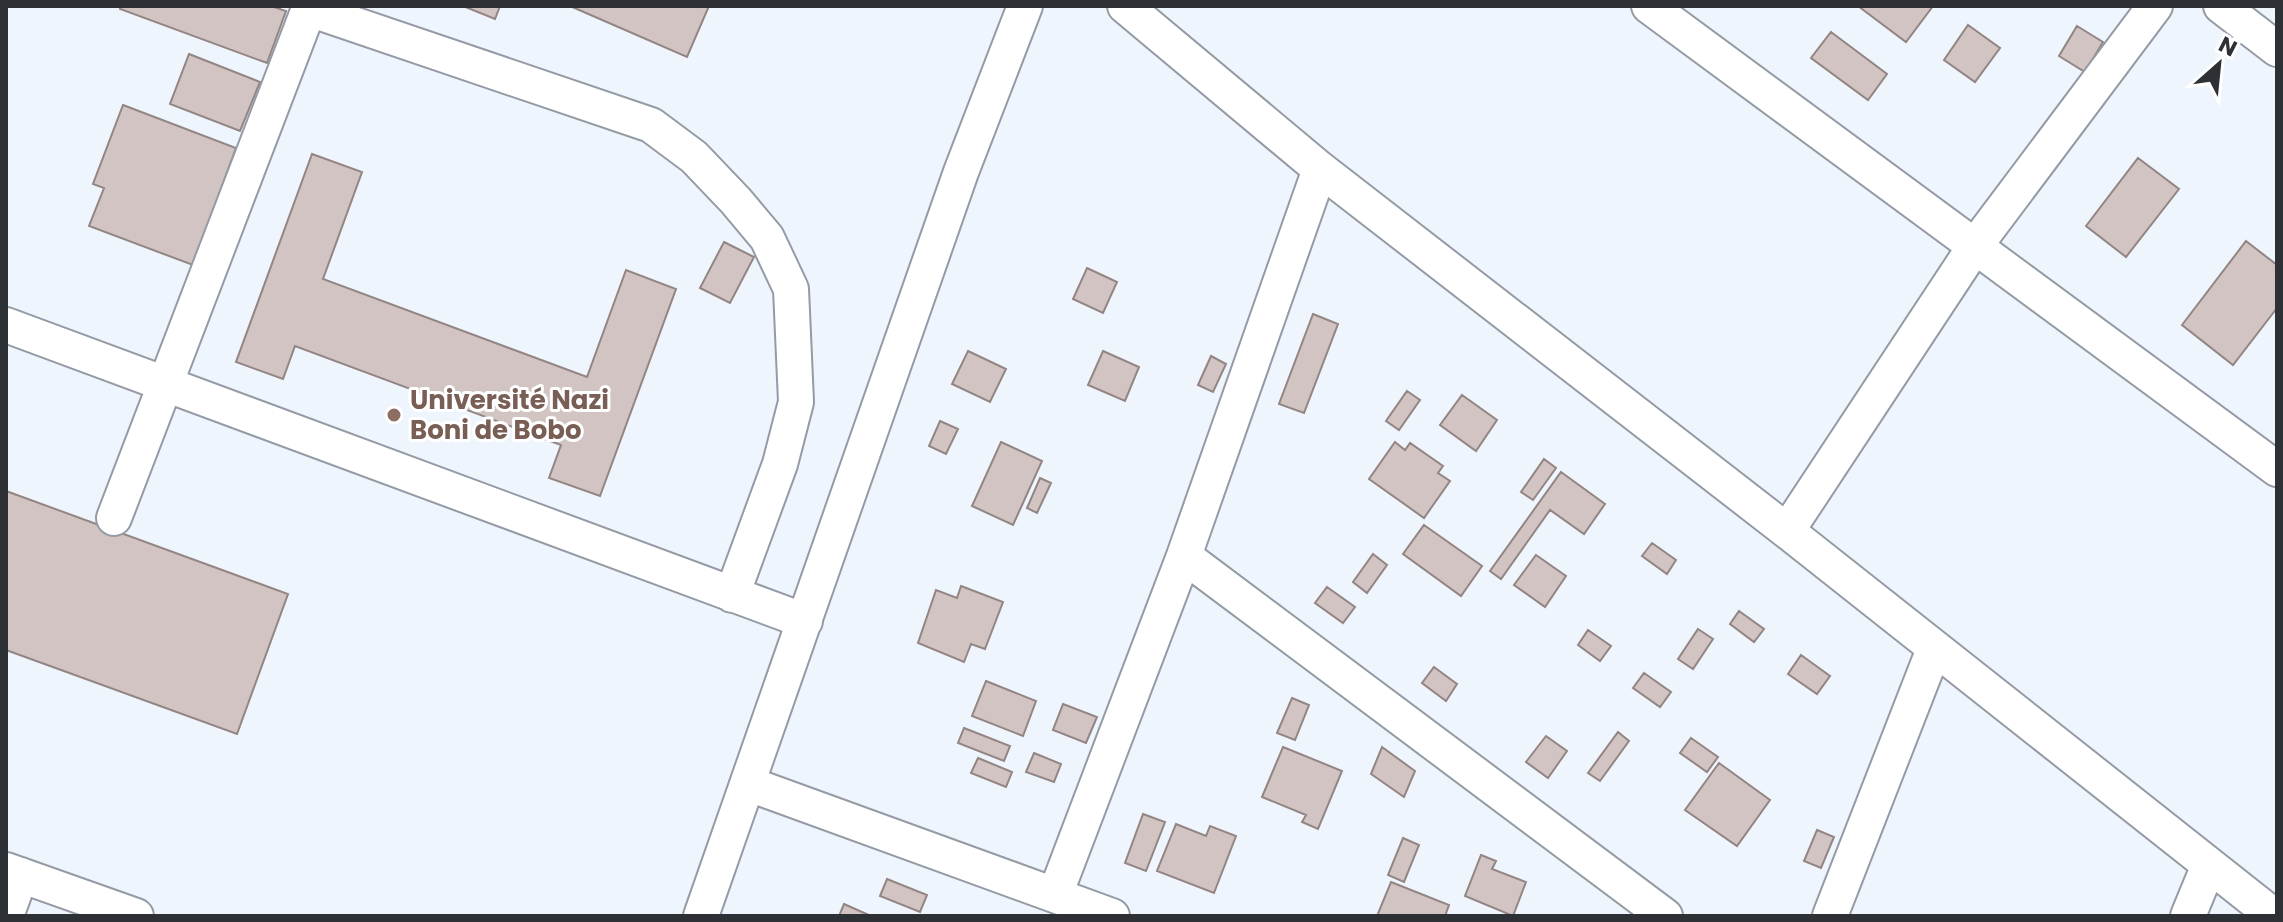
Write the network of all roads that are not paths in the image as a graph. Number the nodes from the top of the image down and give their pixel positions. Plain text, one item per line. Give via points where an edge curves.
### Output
1 (1025, 6) edge
2 (1125, 6) edge
3 (1649, 6) edge
4 (2155, 6) edge
5 (2221, 6) edge
6 (310, 7) edge
7 (2277, 49) edge
8 (1320, 169) junction
9 (1975, 246) junction
10 (6, 325) edge
11 (165, 385) junction
12 (2277, 469) edge
13 (114, 518) dead end
14 (1787, 531) junction
15 (1184, 556) junction
16 (732, 595) junction
17 (805, 621) junction
18 (1934, 649) junction
19 (749, 784) junction
20 (2209, 865) junction
21 (14, 872) edge
22 (1055, 895) junction
23 (6, 916) edge
24 (136, 916) edge
25 (701, 916) edge
26 (1112, 916) edge
27 (1665, 916) edge
28 (1830, 916) edge
29 (2188, 916) edge
30 (2274, 916) edge

1 - 17 street via 961,172
2 - 8 street
3 - 9 street
4 - 9 street
5 - 7 street
6 - 11 street
6 - 16 street via 651,125 694,157 767,238 791,289 796,402 780,464
8 - 14 street
8 - 15 street
9 - 12 street
9 - 14 street
10 - 11 street
11 - 13 street
11 - 16 street
14 - 18 street
15 - 22 street
15 - 27 street
16 - 17 street
17 - 19 street
18 - 20 street
18 - 28 street
19 - 22 street
19 - 25 street
20 - 29 street
20 - 30 street
21 - 23 street
21 - 24 street
22 - 26 street

